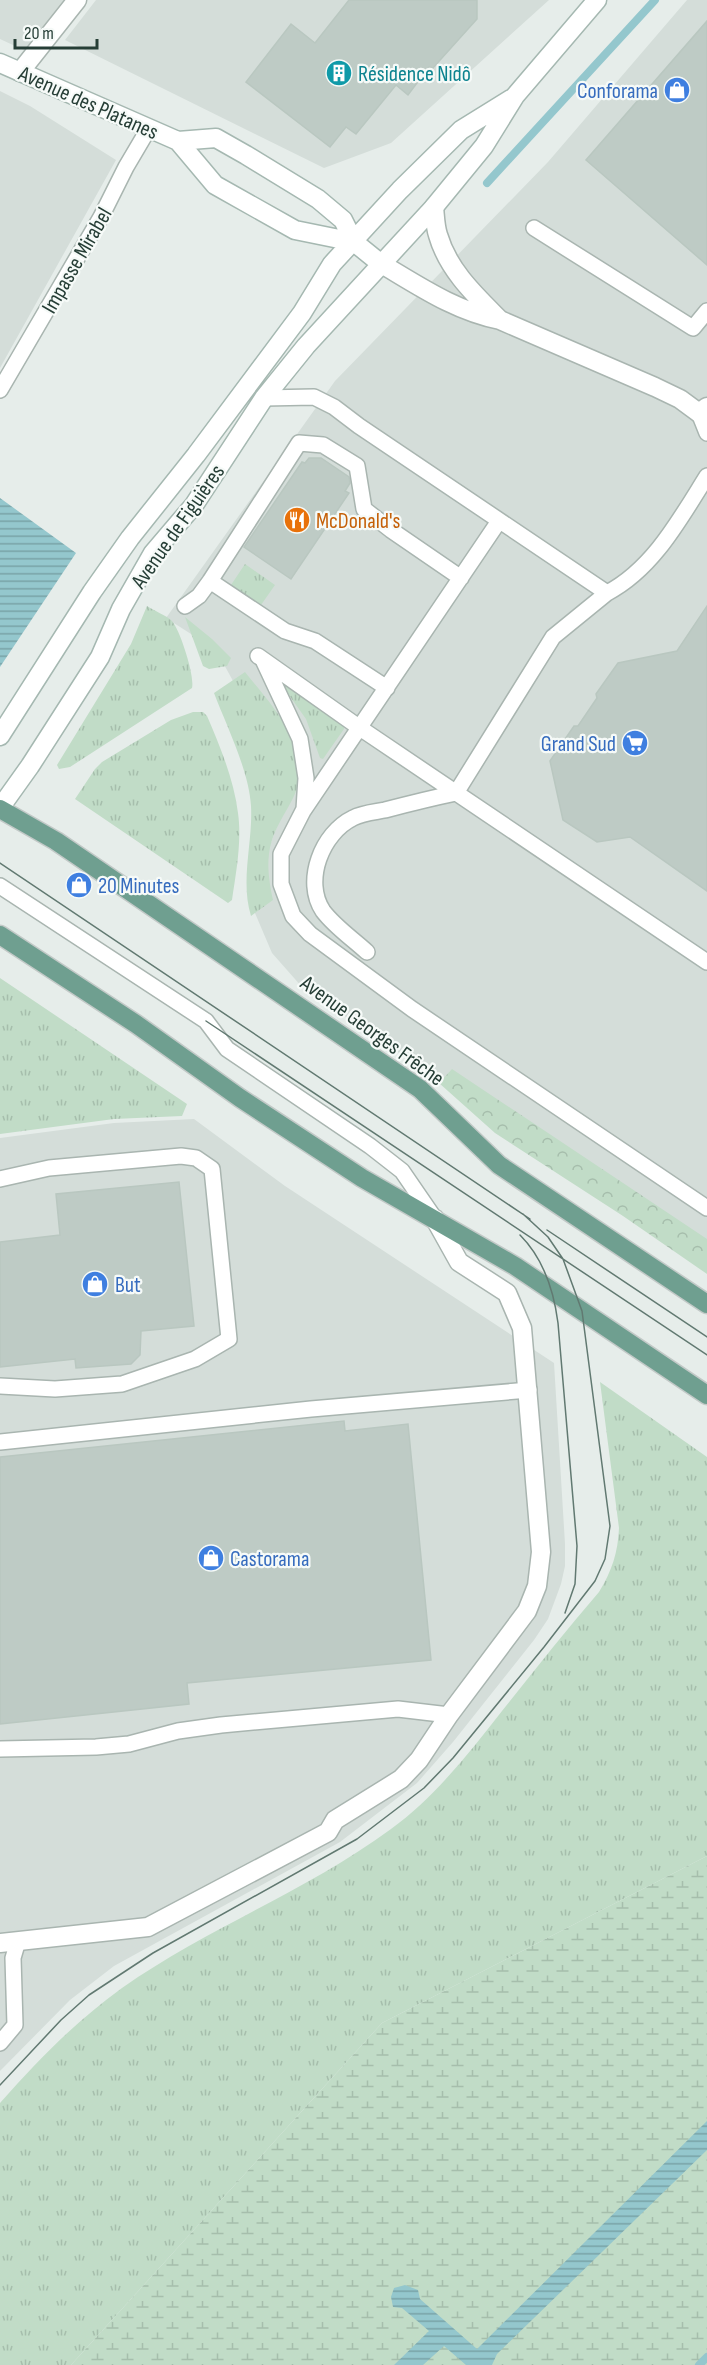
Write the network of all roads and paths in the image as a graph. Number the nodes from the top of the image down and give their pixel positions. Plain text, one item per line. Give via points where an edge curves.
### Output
1 (77, 0) edge
2 (597, 0) edge
3 (0, 63) edge
4 (20, 72) junction
5 (515, 96) junction
6 (148, 128) junction
7 (178, 141) junction
8 (434, 207) junction
9 (534, 228) dead end
10 (354, 242) junction
11 (380, 263) junction
12 (707, 311) edge
13 (500, 320) junction
14 (0, 390) edge
15 (264, 398) junction
16 (703, 410) edge
17 (707, 433) edge
18 (707, 476) edge
19 (499, 521) junction
20 (461, 578) junction
21 (210, 581) junction
22 (607, 593) junction
23 (185, 606) dead end
24 (387, 687) junction
25 (360, 729) junction
26 (0, 736) edge
27 (456, 793) junction
28 (0, 808) edge
29 (303, 811) junction
30 (0, 886) edge
31 (0, 935) edge
32 (339, 958) junction
33 (707, 962) edge
34 (0, 1179) edge
35 (707, 1208) edge
36 (435, 1219) junction
37 (707, 1304) edge
38 (0, 1386) edge
39 (529, 1390) junction
40 (707, 1395) edge
41 (0, 1442) edge
42 (449, 1715) junction
43 (0, 1749) edge
44 (18, 1941) junction
45 (0, 1943) edge
46 (0, 2043) edge

1 - 4 street
2 - 5 street, Avenue de Figuières
3 - 4 street, Avenue des Platanes
4 - 6 street, Avenue des Platanes
5 - 8 street, Avenue de Figuières via 484,147
5 - 10 street, Avenue de Figuières via 461,130
6 - 7 street, Avenue des Platanes
6 - 14 lane, Impasse Mirabel
7 - 10 street, Avenue des Platanes via 215,185 296,230
7 - 10 street, Avenue des Platanes via 216,138 246,155 318,199 343,220
8 - 11 street, Avenue de Figuières
8 - 13 street via 438,234 450,263
9 - 12 lane via 693,328
10 - 11 street
10 - 26 street, Avenue de Figuières via 332,264 302,313 130,538
11 - 13 street via 449,304
11 - 15 street, Avenue de Figuières
13 - 16 street
15 - 19 lane via 314,397 334,407
15 - 28 street, Avenue de Figuières via 194,505 153,553 121,609 100,657
16 - 17 lane
18 - 22 lane via 647,565
19 - 20 lane
19 - 22 lane
20 - 21 lane via 364,509 357,466 323,445 299,442
20 - 24 lane
21 - 23 lane
21 - 24 lane via 285,631 315,641
22 - 27 lane via 553,637
24 - 25 lane
25 - 27 lane
25 - 29 lane
25 - 29 lane via 260,657 300,738 306,778
27 - 32 lane via 354,817 337,829 321,851 314,893 323,911 367,952
27 - 33 lane
28 - 37 main road, Avenue Georges Frêche via 66,848 420,1089 499,1165
29 - 32 lane via 281,854 281,884 293,916
30 - 36 lane via 206,1021 227,1049 370,1146 402,1171
31 - 36 main road via 362,1178
32 - 35 lane
34 - 38 lane via 49,1167 181,1156 195,1158 212,1169 229,1339 195,1359 122,1384 56,1389
36 - 39 street via 459,1262 507,1293 522,1328
36 - 40 main road via 515,1266
39 - 41 lane
39 - 42 street via 541,1552 537,1587 527,1611
42 - 43 lane via 398,1708 221,1725 129,1744
42 - 44 street via 401,1779 334,1820 328,1832 147,1927
44 - 45 street
44 - 46 lane via 13,1958 15,2025

